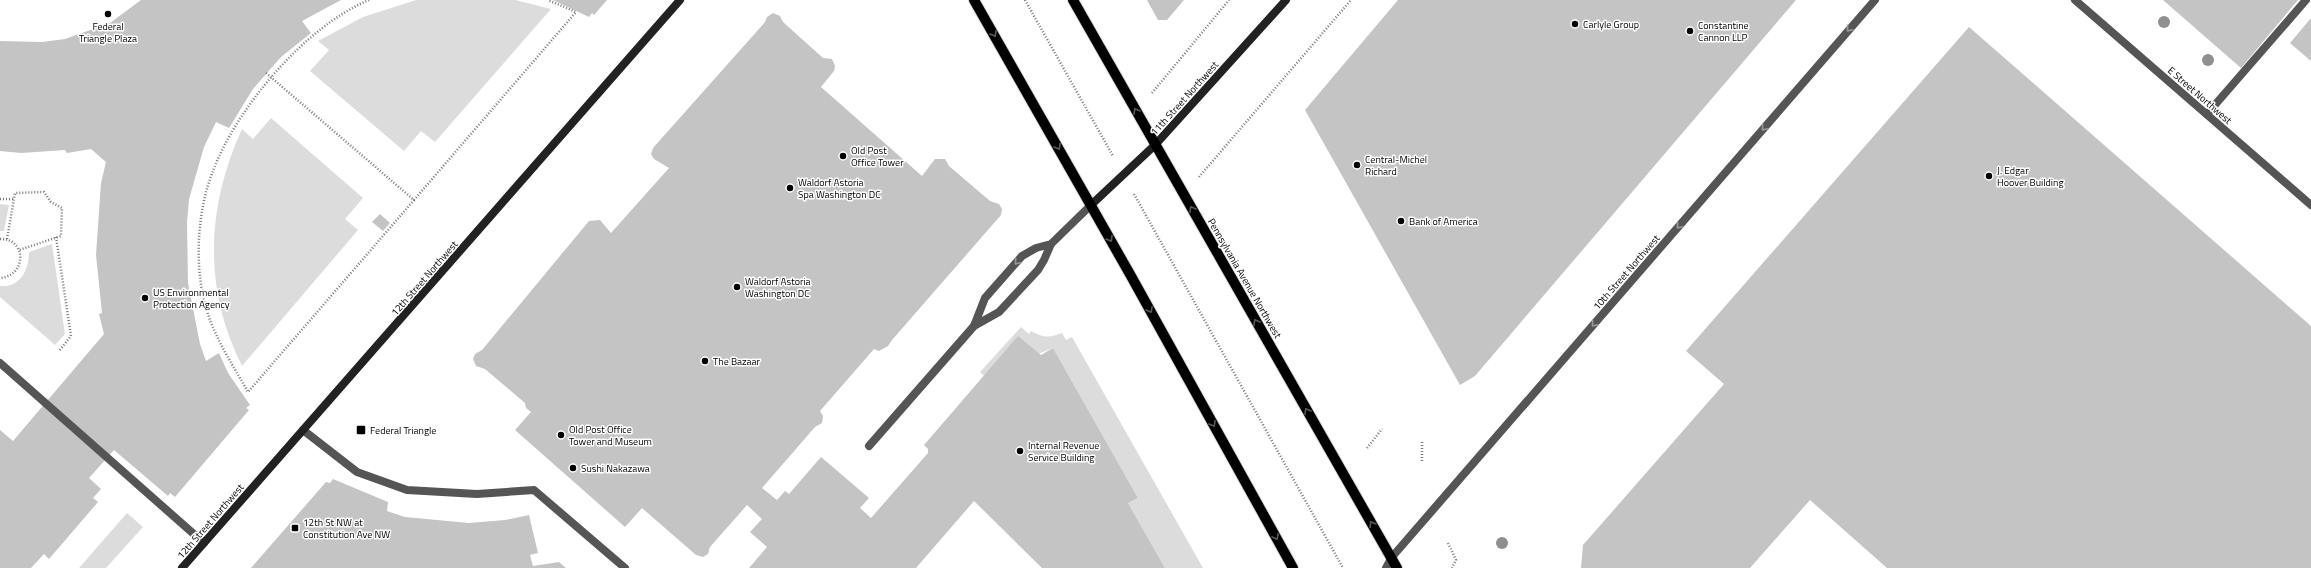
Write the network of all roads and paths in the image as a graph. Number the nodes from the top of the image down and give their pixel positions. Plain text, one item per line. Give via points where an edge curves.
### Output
1 (369, 0) edge
2 (548, 0) edge
3 (680, 0) edge
4 (974, 0) edge
5 (1025, 0) edge
6 (1073, 0) edge
7 (1229, 0) edge
8 (1286, 0) edge
9 (1351, 0) edge
10 (1875, 0) edge
11 (2075, 0) edge
12 (2306, 0) edge
13 (1193, 44) dead end
14 (266, 73) dead end
15 (271, 78) junction
16 (2207, 114) junction
17 (1243, 126) dead end
18 (1155, 144) junction
19 (1123, 174) junction
20 (0, 198) edge
21 (14, 199) junction
22 (414, 200) junction
23 (1091, 205) junction
24 (2311, 205) edge
25 (56, 237) junction
26 (0, 239) edge
27 (7, 239) junction
28 (1051, 244) junction
29 (19, 250) junction
30 (0, 278) edge
31 (974, 326) junction
32 (59, 351) dead end
33 (0, 363) edge
34 (1382, 429) dead end
35 (303, 430) junction
36 (1422, 442) dead end
37 (869, 446) dead end
38 (1367, 448) dead end
39 (1422, 461) dead end
40 (204, 543) junction
41 (1448, 543) dead end
42 (1392, 558) junction
43 (182, 568) edge
44 (625, 568) edge
45 (1293, 568) edge
46 (1344, 568) edge
47 (1378, 568) edge
48 (1386, 568) edge
49 (1397, 568) edge
50 (1452, 568) edge

1 - 15 path via 343,13 313,35
2 - 22 path via 576,12
3 - 35 main road, 12th Street Northwest
4 -> 23 main road
5 - 19 path
18 -> 6 main road, Pennsylvania Avenue Northwest
7 - 13 path
8 - 18 main road, 11th Street Northwest
9 - 17 path
10 -> 42 street, 10th Street Northwest
11 - 16 street, E Street Northwest
12 - 16 street
14 - 15 path
15 - 22 path
15 - 22 path via 228,136 212,172 201,219 198,262 203,297 215,334 248,392
16 - 24 street, E Street Northwest
18 - 19 main road, 11th Street Northwest
42 -> 18 main road, Pennsylvania Avenue Northwest
19 - 23 main road, 11th Street Northwest
19 - 46 path
20 - 21 path
21 - 25 path via 15,193 44,192 51,202 62,208 61,236
21 - 27 path
23 - 28 street
23 -> 45 main road
25 - 29 path
25 - 32 path via 71,336
26 - 27 path
27 - 29 path
28 - 31 street via 1038,270 999,312
28 -> 31 street via 1036,248 1022,256 985,298
29 - 30 path via 21,260 17,271
31 - 37 street
33 - 40 street
34 - 38 path
35 - 40 main road, 12th Street Northwest
35 - 44 street via 357,472 407,490 477,494 534,490
36 - 39 path
40 - 43 main road, 12th Street Northwest
41 - 50 path via 1456,560
42 - 47 street, 10th Street Northwest
42 - 48 street, 10th Street Northwest
42 - 49 main road, Pennsylvania Avenue Northwest

